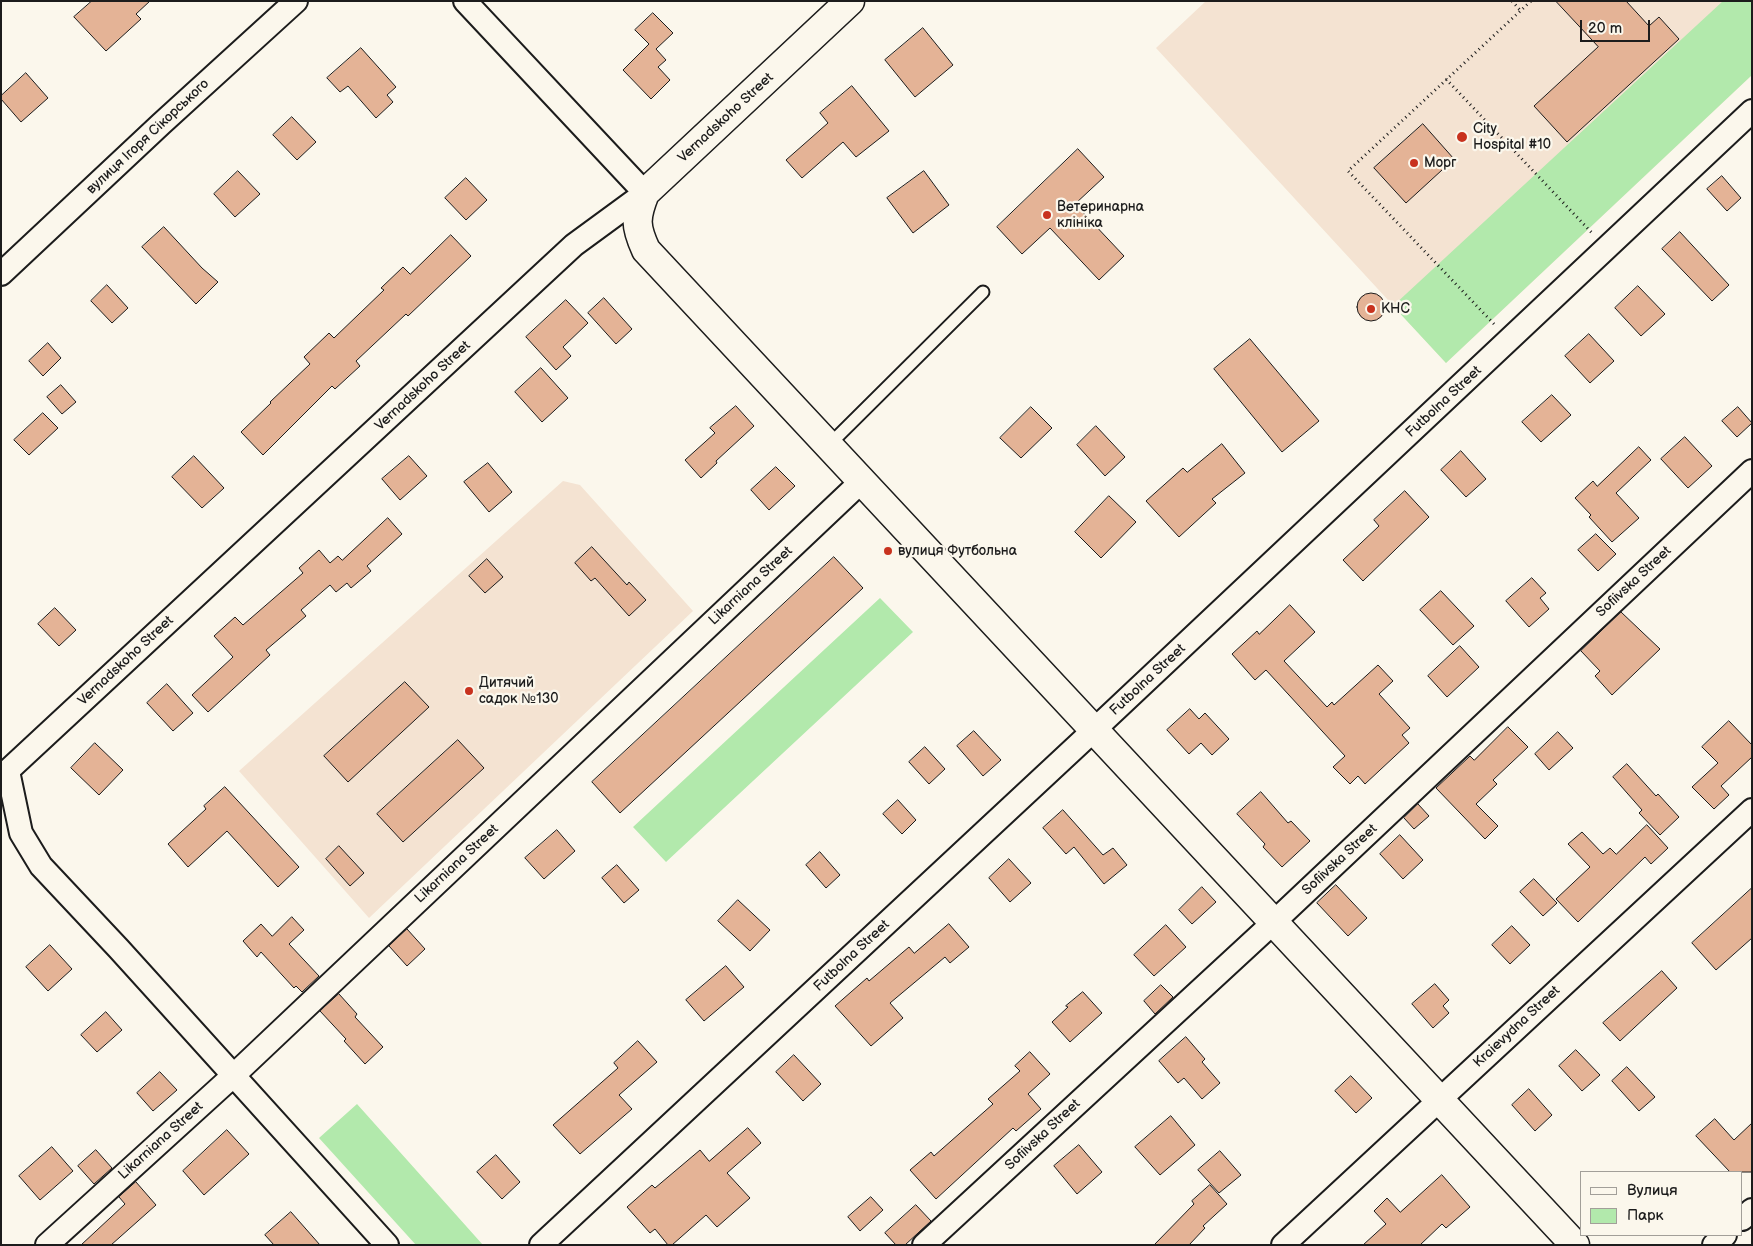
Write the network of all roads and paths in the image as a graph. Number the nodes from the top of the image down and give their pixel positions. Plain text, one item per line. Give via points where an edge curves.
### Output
1 (296, 1) edge
2 (465, 1) edge
3 (850, 1) edge
4 (1512, 1) edge
5 (1532, 1) edge
6 (1521, 11) junction
7 (1446, 79) junction
8 (1752, 111) edge
9 (645, 193) junction
10 (1606, 248) junction
11 (1, 274) edge
12 (983, 292) dead end
13 (1510, 340) junction
14 (830, 444) junction
15 (1752, 470) edge
16 (863, 480) junction
17 (1094, 730) junction
18 (5, 774) edge
19 (1752, 810) edge
20 (1274, 922) junction
21 (234, 1075) junction
22 (1439, 1099) junction
23 (1724, 1236) edge
24 (47, 1245) edge
25 (387, 1245) edge
26 (542, 1245) edge
27 (924, 1245) edge
28 (1283, 1245) edge
29 (1575, 1245) edge
30 (1714, 1245) edge

1 - 11 street, вулиця Ігоря Сікорського
2 - 9 street
3 - 9 street, Vernadskoho Street
4 - 6 path
5 - 6 path
6 - 7 path
7 - 10 path
7 - 13 path via 1348,171
8 - 10 street, Futbolna Street
9 - 14 street via 637,214 639,234 646,250
9 - 18 street, Vernadskoho Street via 574,245
10 - 13 street, Futbolna Street
12 - 14 lane
13 - 17 street, Futbolna Street
14 - 16 street
15 - 20 street, Sofiivska Street
16 - 17 street
16 - 21 street, Likarniana Street
17 - 20 street
17 - 26 street, Futbolna Street
18 - 21 street via 21,833 42,866
19 - 22 street, Kraievydna Street
20 - 22 street
20 - 27 street, Sofiivska Street
21 - 24 street, Likarniana Street
21 - 25 street
22 - 28 street, Kraievydna Street
22 - 29 street
23 - 30 street

